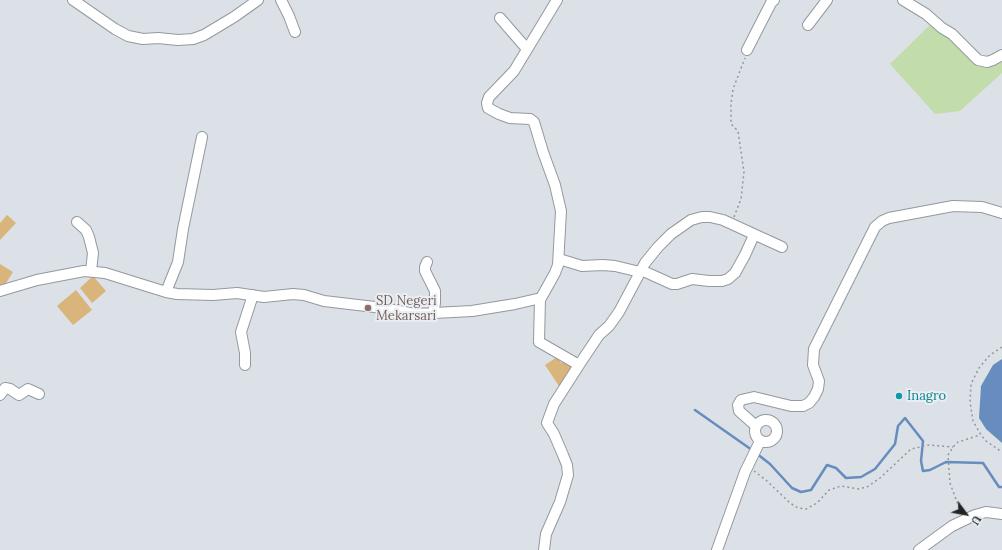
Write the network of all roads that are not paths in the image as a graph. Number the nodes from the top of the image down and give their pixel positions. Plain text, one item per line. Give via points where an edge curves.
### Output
1 (73, 0) edge
2 (258, 0) edge
3 (281, 0) edge
4 (557, 0) edge
5 (774, 0) edge
6 (827, 0) edge
7 (903, 0) edge
8 (500, 18) dead end
9 (808, 26) dead end
10 (294, 32) dead end
11 (527, 50) junction
12 (747, 50) road end
13 (1002, 55) edge
14 (202, 137) dead end
15 (1002, 213) edge
16 (77, 222) dead end
17 (754, 234) junction
18 (782, 247) dead end
19 (559, 259) junction
20 (427, 262) dead end
21 (91, 271) junction
22 (640, 271) junction
23 (0, 291) edge
24 (166, 292) junction
25 (253, 295) junction
26 (540, 298) junction
27 (433, 313) junction
28 (244, 365) dead end
29 (579, 365) junction
30 (39, 394) dead end
31 (0, 395) edge
32 (756, 426) junction
33 (759, 443) junction
34 (1002, 514) edge
35 (544, 550) edge
36 (717, 550) edge
37 (919, 550) edge

1 - 2 street via 115,30 128,36 178,40 204,35
3 - 10 street
4 - 11 street
5 - 12 street
6 - 9 street
7 - 13 street via 952,34 978,60 987,62
8 - 11 street
11 - 19 street via 514,71 489,97 487,103 488,108 499,114 510,118 530,119 534,122 561,211
14 - 24 street via 178,262
15 - 32 street via 982,207 953,206 889,218 875,227 814,348 813,365 819,381 814,397 803,406 791,406 754,397 741,400 738,405 739,411
16 - 21 street via 89,236 93,253
17 - 18 street
17 - 22 street via 710,217 691,220 671,234
17 - 22 street via 735,273 722,281 692,279 672,284
19 - 22 street via 582,266 615,266
19 - 26 street via 555,273
20 - 27 street via 425,271 435,291
21 - 23 street via 78,271 37,280
21 - 24 street
22 - 29 street via 619,312 599,335
24 - 25 street via 188,295
25 - 27 street via 304,295 324,301 415,314
25 - 28 street via 242,332
26 - 27 street via 472,311
26 - 29 street via 539,342
29 - 35 street via 554,404 547,424 563,455 568,475 546,534
30 - 31 street via 28,389 19,395 10,388 5,388
32 - 33 street via 754,431
32 - 33 street via 766,419 776,425 778,431 772,441
33 - 36 street via 749,463
34 - 37 street via 986,512 975,515 952,526

